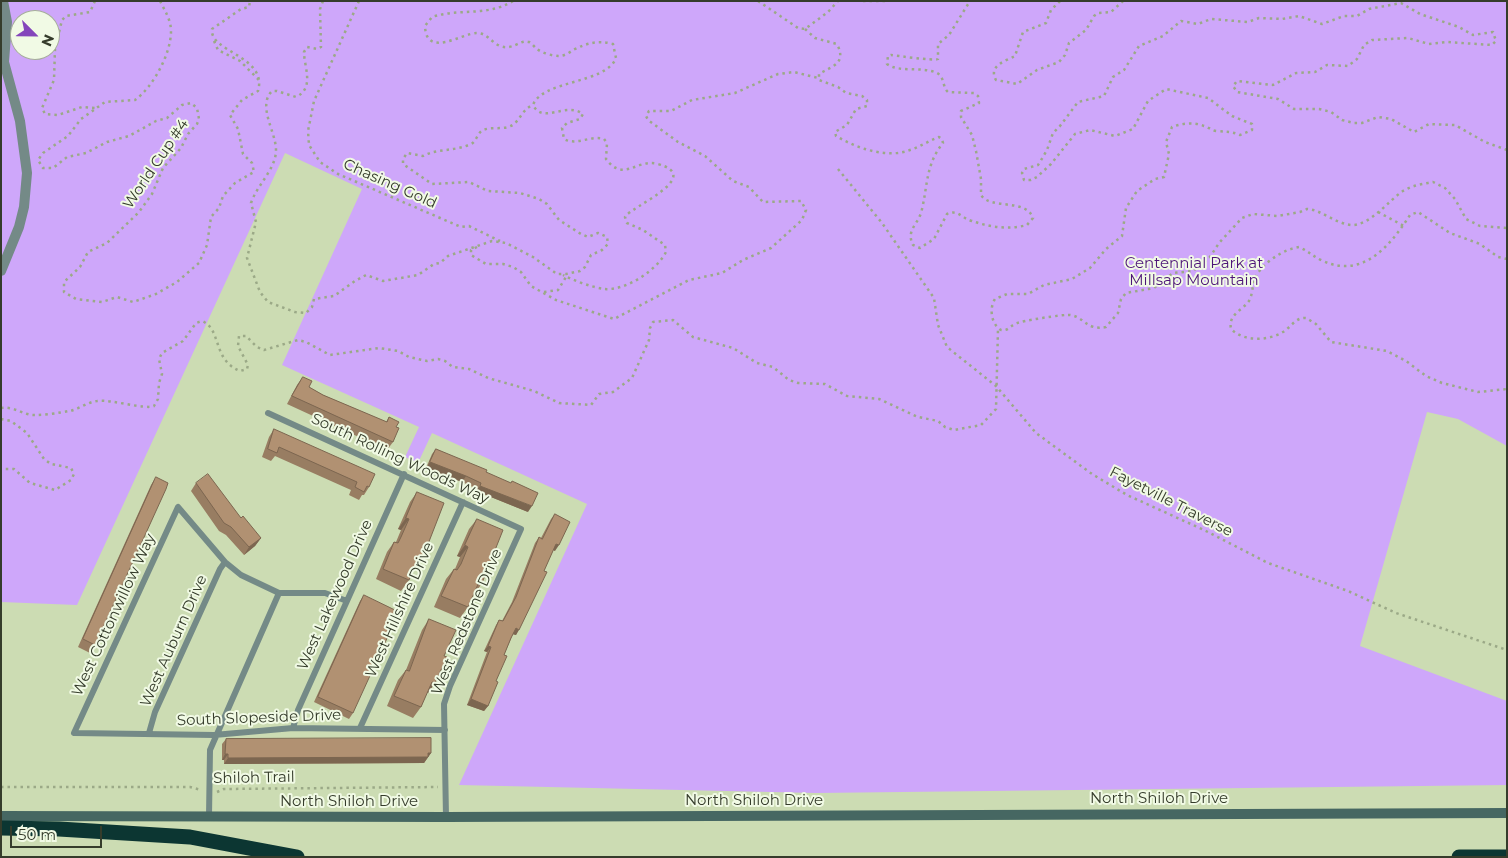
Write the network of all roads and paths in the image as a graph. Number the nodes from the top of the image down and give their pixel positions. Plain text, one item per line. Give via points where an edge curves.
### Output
1 (3, 1) edge
2 (95, 1) edge
3 (160, 1) edge
4 (250, 1) edge
5 (323, 1) edge
6 (358, 1) edge
7 (513, 1) edge
8 (758, 1) edge
9 (838, 1) edge
10 (862, 1) edge
11 (886, 1) edge
12 (970, 1) edge
13 (1060, 1) edge
14 (1123, 1) edge
15 (805, 29) junction
16 (214, 39) junction
17 (4, 72) edge
18 (818, 78) junction
19 (259, 81) junction
20 (533, 105) junction
21 (98, 108) junction
22 (1507, 150) edge
23 (838, 169) dead end
24 (1378, 212) junction
25 (1404, 226) junction
26 (1507, 228) edge
27 (501, 242) junction
28 (478, 246) junction
29 (1507, 259) edge
30 (1, 271) edge
31 (562, 274) junction
32 (566, 276) junction
33 (543, 292) junction
34 (998, 330) junction
35 (996, 386) junction
36 (1507, 389) edge
37 (1, 408) edge
38 (268, 413) dead end
39 (1, 419) edge
40 (1, 469) edge
41 (404, 474) junction
42 (463, 502) junction
43 (521, 529) joint
44 (226, 562) junction
45 (279, 593) junction
46 (347, 600) junction
47 (1507, 650) edge
48 (293, 728) junction
49 (360, 728) junction
50 (445, 730) junction
51 (74, 733) joint
52 (149, 733) junction
53 (214, 735) junction
54 (1, 787) edge
55 (447, 787) junction
56 (209, 790) junction
57 (1507, 813) edge
58 (1, 816) edge
59 (209, 816) junction
60 (446, 817) junction
61 (1, 828) edge
62 (1507, 856) edge
63 (297, 857) edge
64 (1460, 857) edge

1 - 17 street via 7,22
2 - 21 path via 90,12 66,16 62,20 55,49 56,71 42,108 45,114 54,116 82,107
3 - 21 path via 171,31 159,72 135,100 105,102
4 - 16 path via 249,7 212,29
5 - 28 path via 320,9 321,47 307,47 304,52 308,74 305,89 296,97 272,91 268,98 267,118 274,132 276,152 251,203 256,222 247,258 262,296 272,304 306,313 314,299 334,296 366,275 383,281 418,275 448,256
6 - 27 path, Chasing Gold via 314,100 307,138 316,157 332,170 363,186 461,227 469,226
7 - 20 path via 493,11 432,17 425,26 425,32 432,41 440,43 474,33 483,34 508,48 523,41 529,42 538,50 561,56 594,42 613,44 616,58 612,66 576,83 549,90 534,100
8 - 15 path via 798,28
9 - 15 path
10 - 11 path
12 - 18 path via 950,35 938,44 938,59 932,61 922,57 891,55 887,64 936,73 943,79 948,92 978,96 979,103 961,111 960,117 972,135 981,179 980,195 988,202 1003,203 1030,212 1033,218 1027,225 999,227 971,221 953,212 946,214 932,241 920,248 915,247 911,230 920,215 931,160 943,143 942,139 926,141 909,151 887,154 838,138 835,132 847,125 856,110 867,106 868,100
13 - 14 path via 1051,10 1046,23 1026,30 1020,36 1014,56 996,66 996,80 1020,83 1037,70 1059,62 1069,43 1086,30 1094,16 1111,12
15 - 18 path via 814,38 837,44 840,51 836,65 819,74
16 - 19 path via 246,60
16 - 19 path via 218,50 240,61
17 - 30 street via 20,121 26,187 19,227
18 - 33 path via 794,72 778,74 738,91 692,100 671,111 649,111 646,116 678,142 705,156 733,181 749,186 763,202 801,201 806,210 802,220 770,248 722,273 689,280 614,319 556,300
19 - 21 path, World Cup #4 via 258,91 242,100 230,115 254,172 236,182 223,196 211,217 207,245 196,268 166,289 133,302 117,297 102,302 76,299 64,292 64,282 88,252 107,243 139,212 152,194 163,168 197,124 198,111 194,104 186,104 167,118 129,136 67,157 53,168 43,168 38,160 40,156
20 - 31 path via 525,109 514,124 485,129 474,143 461,148 430,151 423,156 409,152 402,162 432,184 470,182 488,191 520,193 540,199 559,220 581,234 588,237 598,233 606,237 606,248 590,255 583,268
20 - 32 path via 542,114 561,110 582,114 580,119 562,128 564,139 570,142 596,137 604,139 607,143 606,159 614,168 627,170 651,163 664,166 671,172 672,179 667,188 625,217 627,223 665,245 666,252 654,268 633,282 605,289
22 - 34 path via 1455,125 1429,124 1414,132 1397,122 1378,117 1362,123 1342,120 1331,112 1294,109 1278,99 1245,95 1236,92 1233,86 1237,82 1273,85 1296,72 1315,72 1327,65 1348,66 1358,59 1364,45 1372,40 1408,38 1429,44 1492,45 1496,41 1493,32 1473,35 1401,3 1322,24 1299,16 1259,18 1248,22 1212,19 1198,24 1178,22 1163,36 1139,46 1124,70 1114,77 1104,96 1078,102 1052,133 1048,150 1038,166 1024,169 1024,180 1037,177 1076,134 1086,130 1115,136 1133,129 1148,101 1166,89 1208,98 1232,116 1252,124 1252,130 1240,135 1196,124 1172,127 1166,142 1169,154 1164,177 1137,191 1126,208 1122,236 1090,268 1072,279 1028,294 1007,294 995,299 991,315
23 - 35 path, Fayetville Traverse via 882,223 934,298 938,325 947,347
24 - 25 path
24 - 26 path via 1404,191 1433,182 1445,188 1458,202 1466,219 1480,226
24 - 34 path via 1353,225 1333,221 1311,209 1274,216 1250,215 1242,218 1210,257 1193,271 1173,273 1154,288 1126,293 1118,313 1106,328 1090,327 1069,315 1028,321 1015,324 1008,330
25 - 29 path via 1410,215 1418,212 1450,233
25 - 36 path via 1379,254 1356,266 1324,262 1299,247 1286,250 1260,270 1249,300 1233,316 1231,329 1247,338 1273,336 1297,320 1306,318 1316,324 1331,342 1387,351 1442,383 1478,392
27 - 28 path via 492,241
27 - 31 path, Chasing Gold
28 - 33 path via 471,250 471,255 486,264 513,267 531,286
31 - 32 path
32 - 33 path via 558,290
34 - 35 path
35 - 37 path via 995,412 980,425 954,430 878,399 847,396 825,384 789,380 773,367 757,363 732,348 693,337 673,320 653,322 649,340 632,378 613,392 599,394 588,406 576,402 559,403 534,390 453,367 445,360 427,361 379,348 330,355 298,340 264,350 246,336 239,336 238,346 248,365 240,371 220,354 210,326 198,322 183,341 162,353 158,399 154,406 98,401 70,412 33,415 13,408
35 - 47 path, Fayetville Traverse via 1036,433 1127,495 1268,563 1348,590 1396,613
38 - 41 lane, South Rolling Woods Way
39 - 40 path via 11,421 27,433 44,459 71,468 74,474 71,480 55,490 30,483 14,469
41 - 42 lane, South Rolling Woods Way
41 - 46 lane, West Lakewood Drive
42 - 43 lane, South Rolling Woods Way
42 - 49 lane, West Hillshire Drive
43 - 50 lane, West Redstone Drive via 450,686 444,704
44 - 45 lane via 241,575
44 - 51 lane, West Cottonwillow Way via 178,506
44 - 52 lane, West Auburn Drive via 154,712
45 - 46 lane via 325,593
45 - 53 lane
46 - 48 lane, West Lakewood Drive
48 - 49 lane, South Slopeside Drive
48 - 53 lane, South Slopeside Drive
49 - 50 lane, South Slopeside Drive
50 - 55 lane, West Redstone Drive
51 - 52 lane, South Slopeside Drive
52 - 53 lane, South Slopeside Drive
53 - 56 lane via 210,750
54 - 56 path, Shiloh Trail via 190,787
55 - 56 path, Shiloh Trail
55 - 60 lane, West Redstone Drive
56 - 59 lane
57 - 60 main road, North Shiloh Drive
58 - 59 main road, North Shiloh Drive
59 - 60 main road, North Shiloh Drive
61 - 63 highway via 190,837
62 - 64 highway

